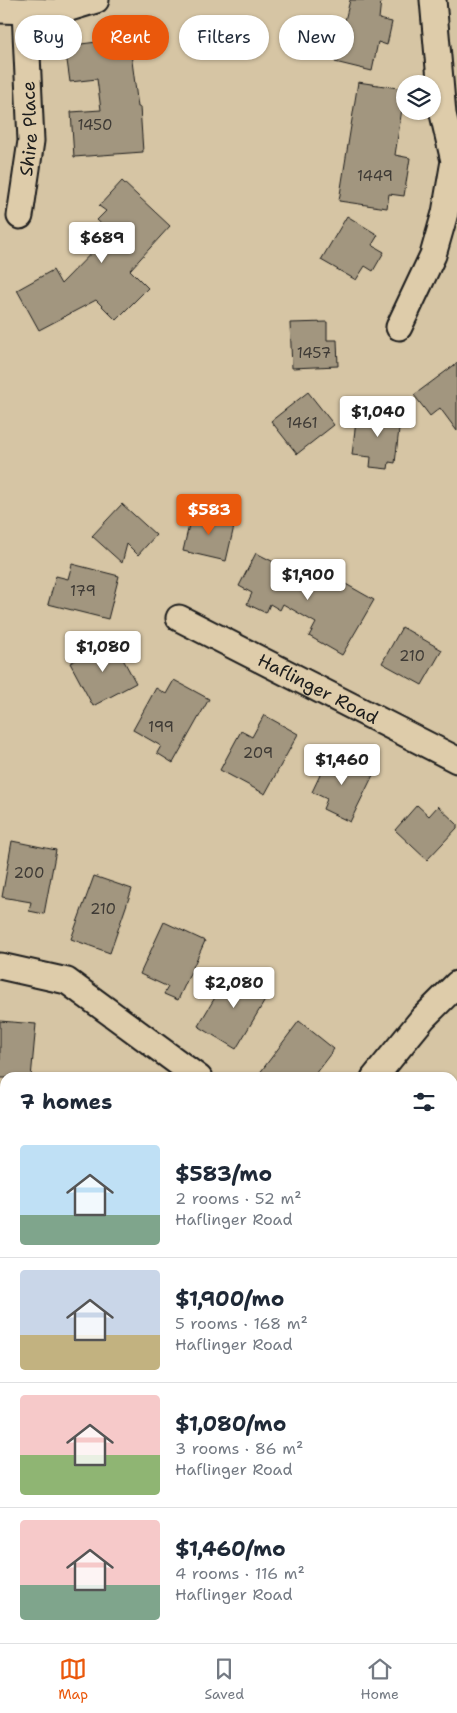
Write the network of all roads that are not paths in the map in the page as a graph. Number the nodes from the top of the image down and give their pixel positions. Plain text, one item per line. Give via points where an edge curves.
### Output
1 (96, 0) edge
2 (433, 0) edge
3 (0, 10) edge
4 (25, 11) junction
5 (456, 161) edge
6 (20, 216) dead end
7 (399, 327) dead end
8 (179, 618) dead end
9 (457, 760) edge
10 (0, 966) edge
11 (457, 984) edge
12 (191, 1072) edge
13 (379, 1072) edge

1 - 4 street via 56,12
2 - 5 street via 443,114
3 - 4 street
4 - 6 street, Shire Place via 31,141
5 - 7 street via 433,254
8 - 9 street, Haflinger Road
10 - 12 street via 67,981
11 - 13 street via 423,1018

